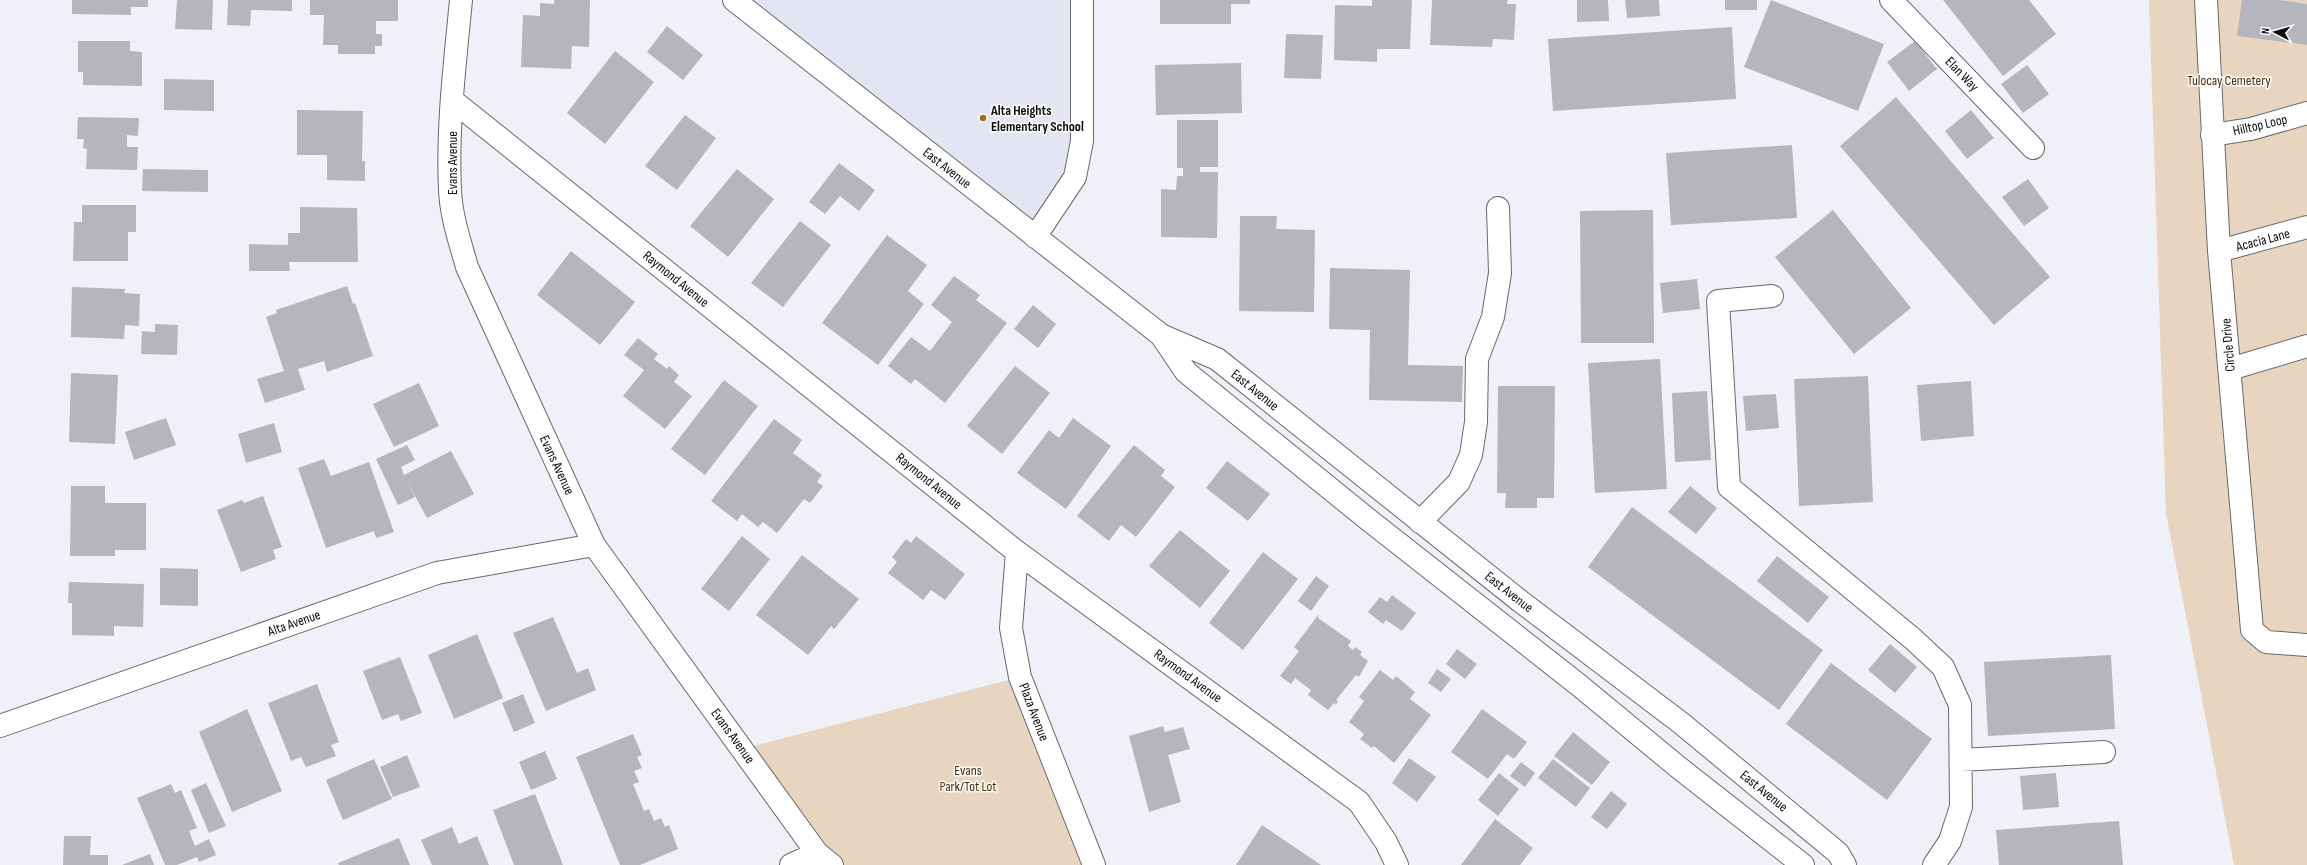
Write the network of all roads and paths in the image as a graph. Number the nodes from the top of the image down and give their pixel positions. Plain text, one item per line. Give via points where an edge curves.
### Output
1 (461, 0) edge
2 (734, 0) edge
3 (1082, 0) edge
4 (1891, 0) edge
5 (2206, 0) edge
6 (452, 100) junction
7 (2307, 112) edge
8 (2212, 135) junction
9 (2033, 148) dead end
10 (1498, 208) dead end
11 (2307, 227) edge
12 (1035, 237) junction
13 (2219, 252) junction
14 (1772, 296) dead end
15 (1160, 335) junction
16 (2307, 346) edge
17 (2230, 369) junction
18 (1420, 522) junction
19 (594, 545) junction
20 (1017, 552) junction
21 (2307, 645) edge
22 (0, 726) edge
23 (2104, 752) dead end
24 (1961, 760) junction
25 (825, 859) edge
26 (791, 865) edge
27 (1094, 865) edge
28 (1397, 865) edge
29 (1803, 865) edge
30 (1845, 865) edge
31 (1934, 865) edge

1 - 6 street, Evans Avenue
2 - 12 street, East Avenue
3 - 12 street via 1082,141 1079,161 1075,177
4 - 9 street, Elan Way
5 - 8 street, Circle Drive
6 - 19 street, Evans Avenue via 450,190 455,226 466,267
6 - 20 street, Raymond Avenue
7 - 8 street, Hilltop Loop via 2251,129
8 - 13 street, Circle Drive
10 - 18 street via 1500,273 1493,317 1476,359 1476,422 1471,455 1459,482
11 - 13 street, Acacia Lane
12 - 15 street, East Avenue
13 - 17 street, Circle Drive
14 - 24 street via 1718,301 1729,487 1914,639 1943,667 1960,706
15 - 18 street, East Avenue via 1217,359
15 - 29 street, East Avenue via 1186,372
16 - 17 street
17 - 21 street, Circle Drive via 2252,630 2266,642
18 - 30 street, East Avenue via 1681,723 1838,853
19 - 22 street, Alta Avenue via 437,573
19 - 25 street, Evans Avenue
20 - 27 street, Plaza Avenue via 1011,628 1020,677
20 - 28 street, Raymond Avenue via 1359,802 1386,842
23 - 24 street
24 - 31 street via 1960,806 1950,841
25 - 26 street

